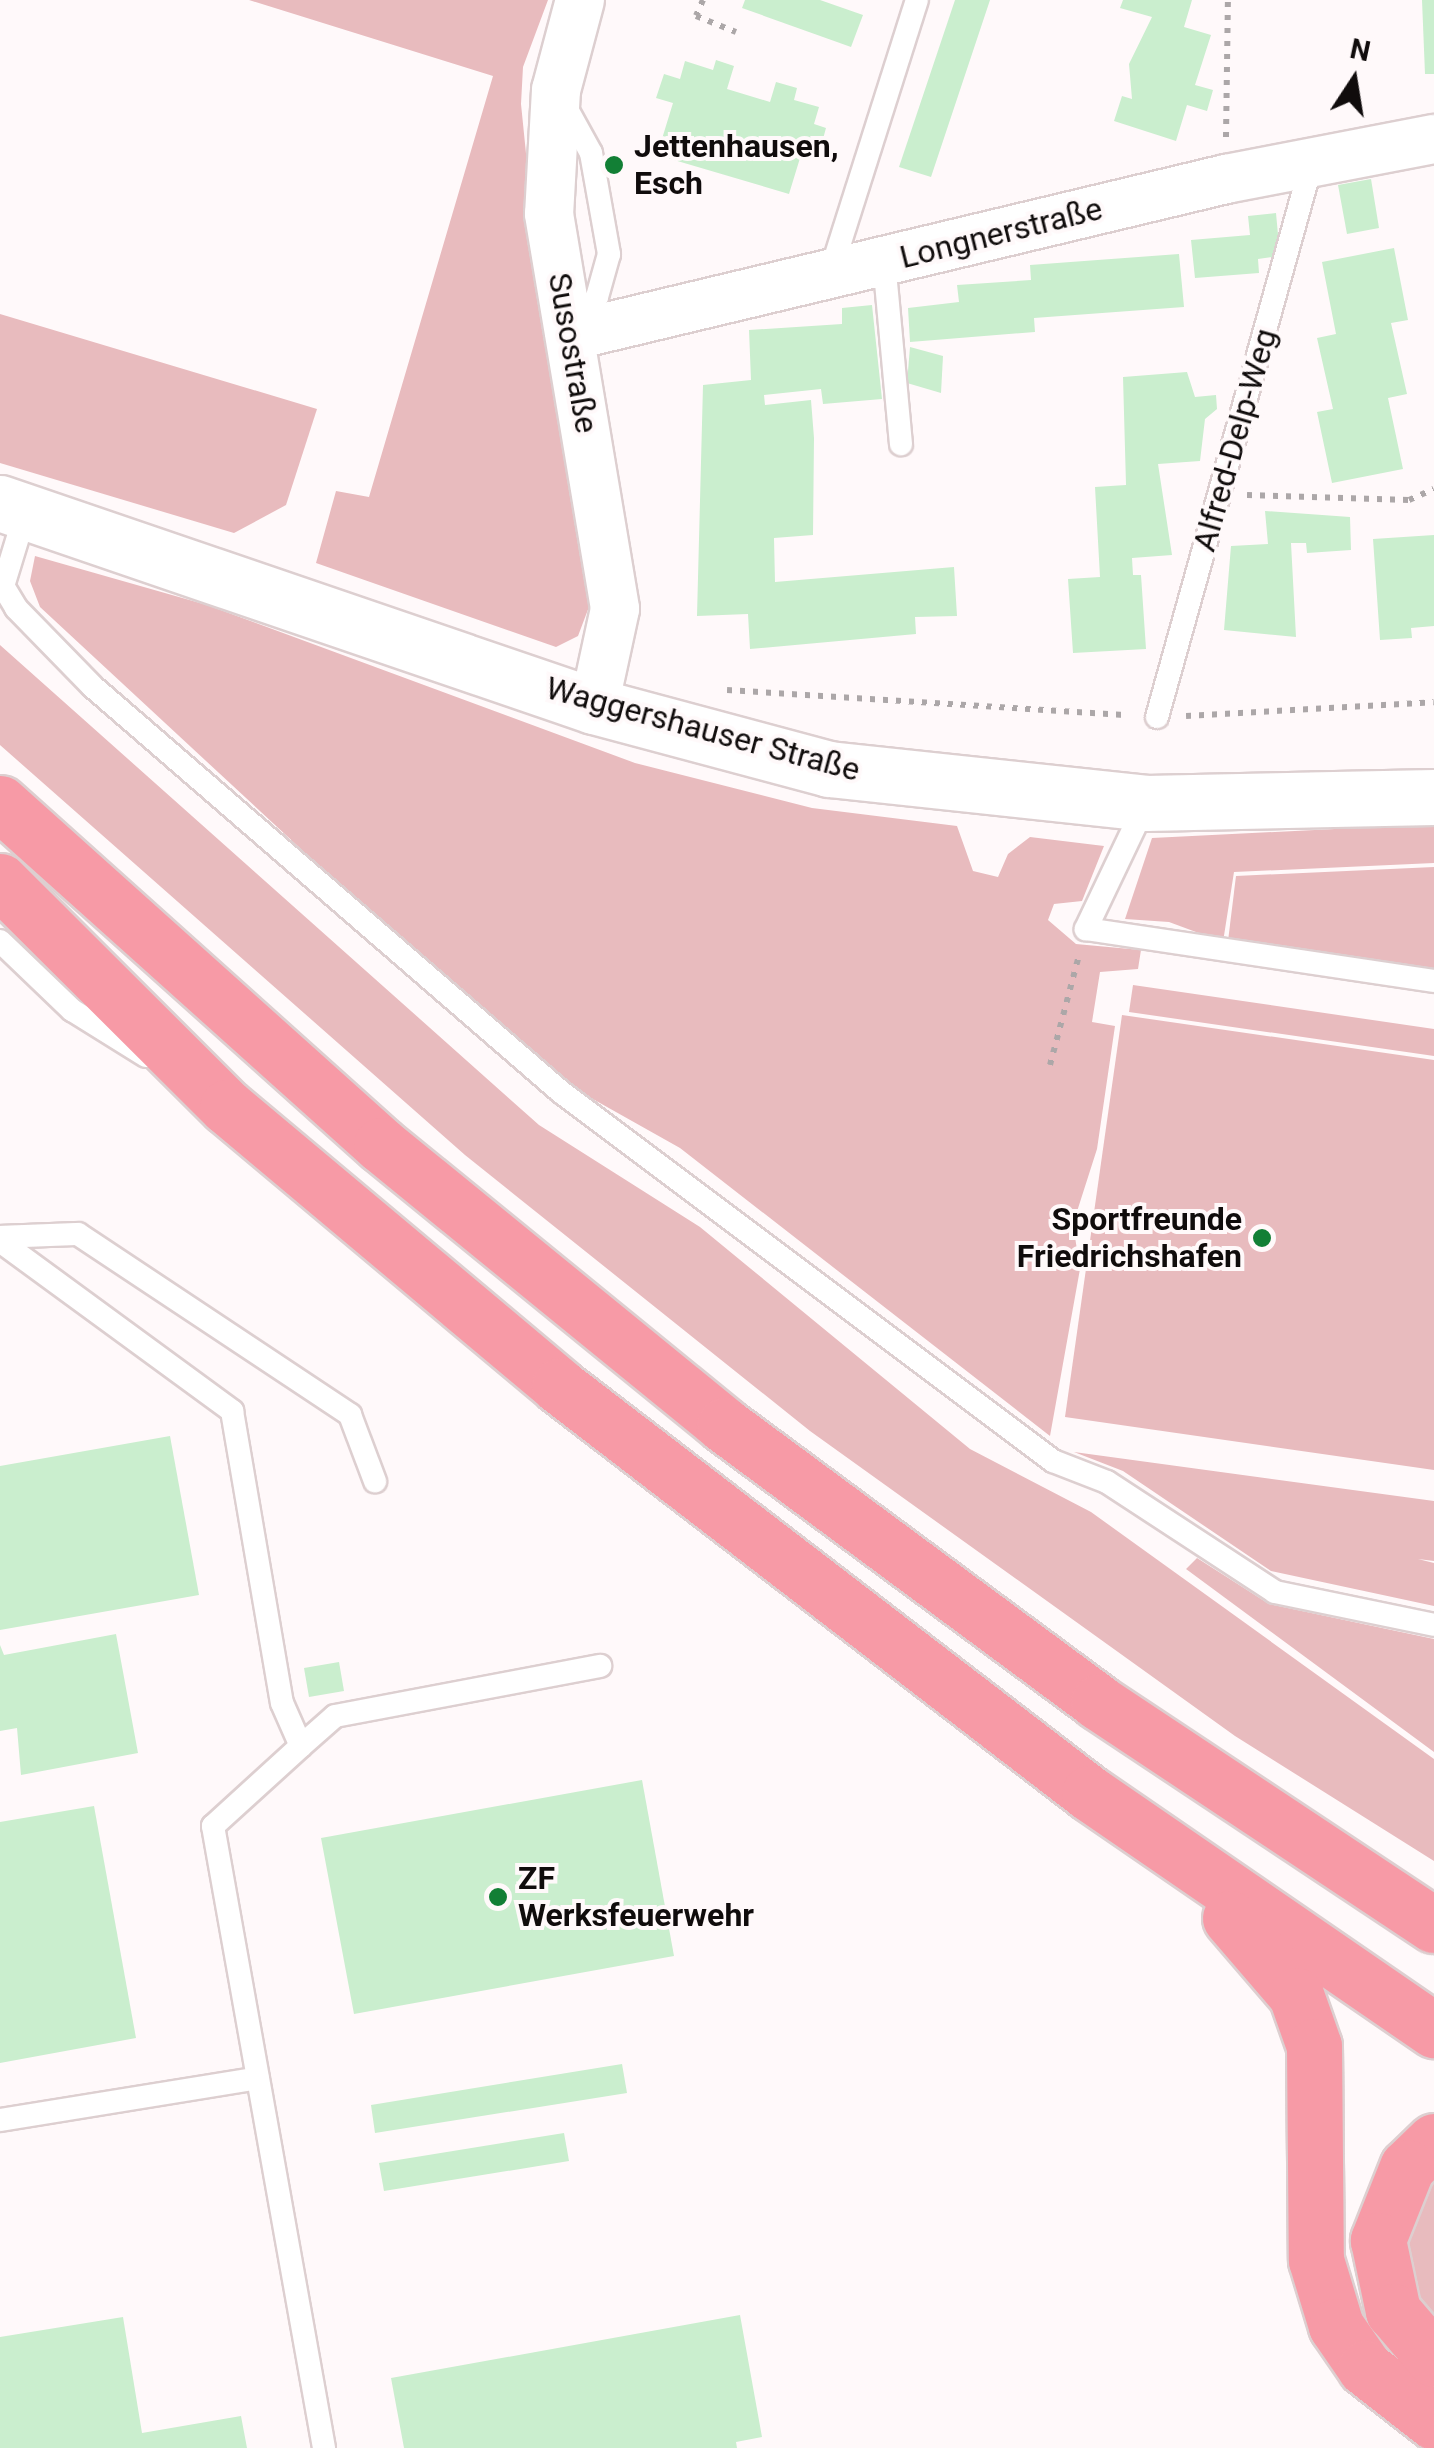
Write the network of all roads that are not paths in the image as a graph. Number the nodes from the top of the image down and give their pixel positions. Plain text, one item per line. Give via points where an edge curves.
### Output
1 (580, 0) edge
2 (917, 0) edge
3 (1434, 139) edge
4 (1312, 162) junction
5 (884, 261) junction
6 (830, 274) junction
7 (570, 336) junction
8 (901, 444) dead end
9 (13, 507) edge
10 (594, 706) junction
11 (1157, 717) road end
12 (1434, 797) edge
13 (0, 803) edge
14 (1146, 803) junction
15 (0, 882) edge
16 (0, 941) edge
17 (1434, 981) edge
18 (227, 1107) junction
19 (0, 1239) edge
20 (375, 1481) dead end
21 (1434, 1624) edge
22 (600, 1666) dead end
23 (301, 1746) junction
24 (1089, 1793) junction
25 (1434, 1925) edge
26 (1434, 2030) edge
27 (258, 2078) junction
28 (0, 2120) edge
29 (1434, 2141) edge
30 (1434, 2359) edge
31 (1434, 2422) edge
32 (324, 2448) edge

1 - 7 street, Susostraße via 556,90 549,214
2 - 6 lane
3 - 4 street, Longnerstraße
4 - 5 street, Longnerstraße
4 - 11 lane, Alfred-Delp-Weg
5 - 6 street, Longnerstraße
5 - 8 lane
6 - 7 street, Longnerstraße
7 - 10 street, Susostraße via 615,609
9 - 10 street, Waggershauser Straße
9 - 21 lane via 3,586 16,608 92,686 561,1092 1053,1461 1107,1482 1275,1592
10 - 14 street, Waggershauser Straße via 829,769
12 - 14 street, Waggershauser Straße
13 - 25 highway via 381,1145 724,1425 1098,1702
14 - 17 lane via 1086,929
15 - 18 highway
16 - 18 lane via 72,1010
18 - 24 highway via 559,1386
19 - 20 lane via 78,1234 350,1415
19 - 23 lane via 232,1410 282,1703
22 - 23 lane via 335,1716
23 - 27 lane via 213,1826
24 - 26 highway
24 - 31 highway via 1214,1902 1296,1995 1314,2046 1316,2260 1336,2326 1364,2368
27 - 28 lane
27 - 32 lane
29 - 30 highway via 1406,2167 1378,2240 1392,2311

